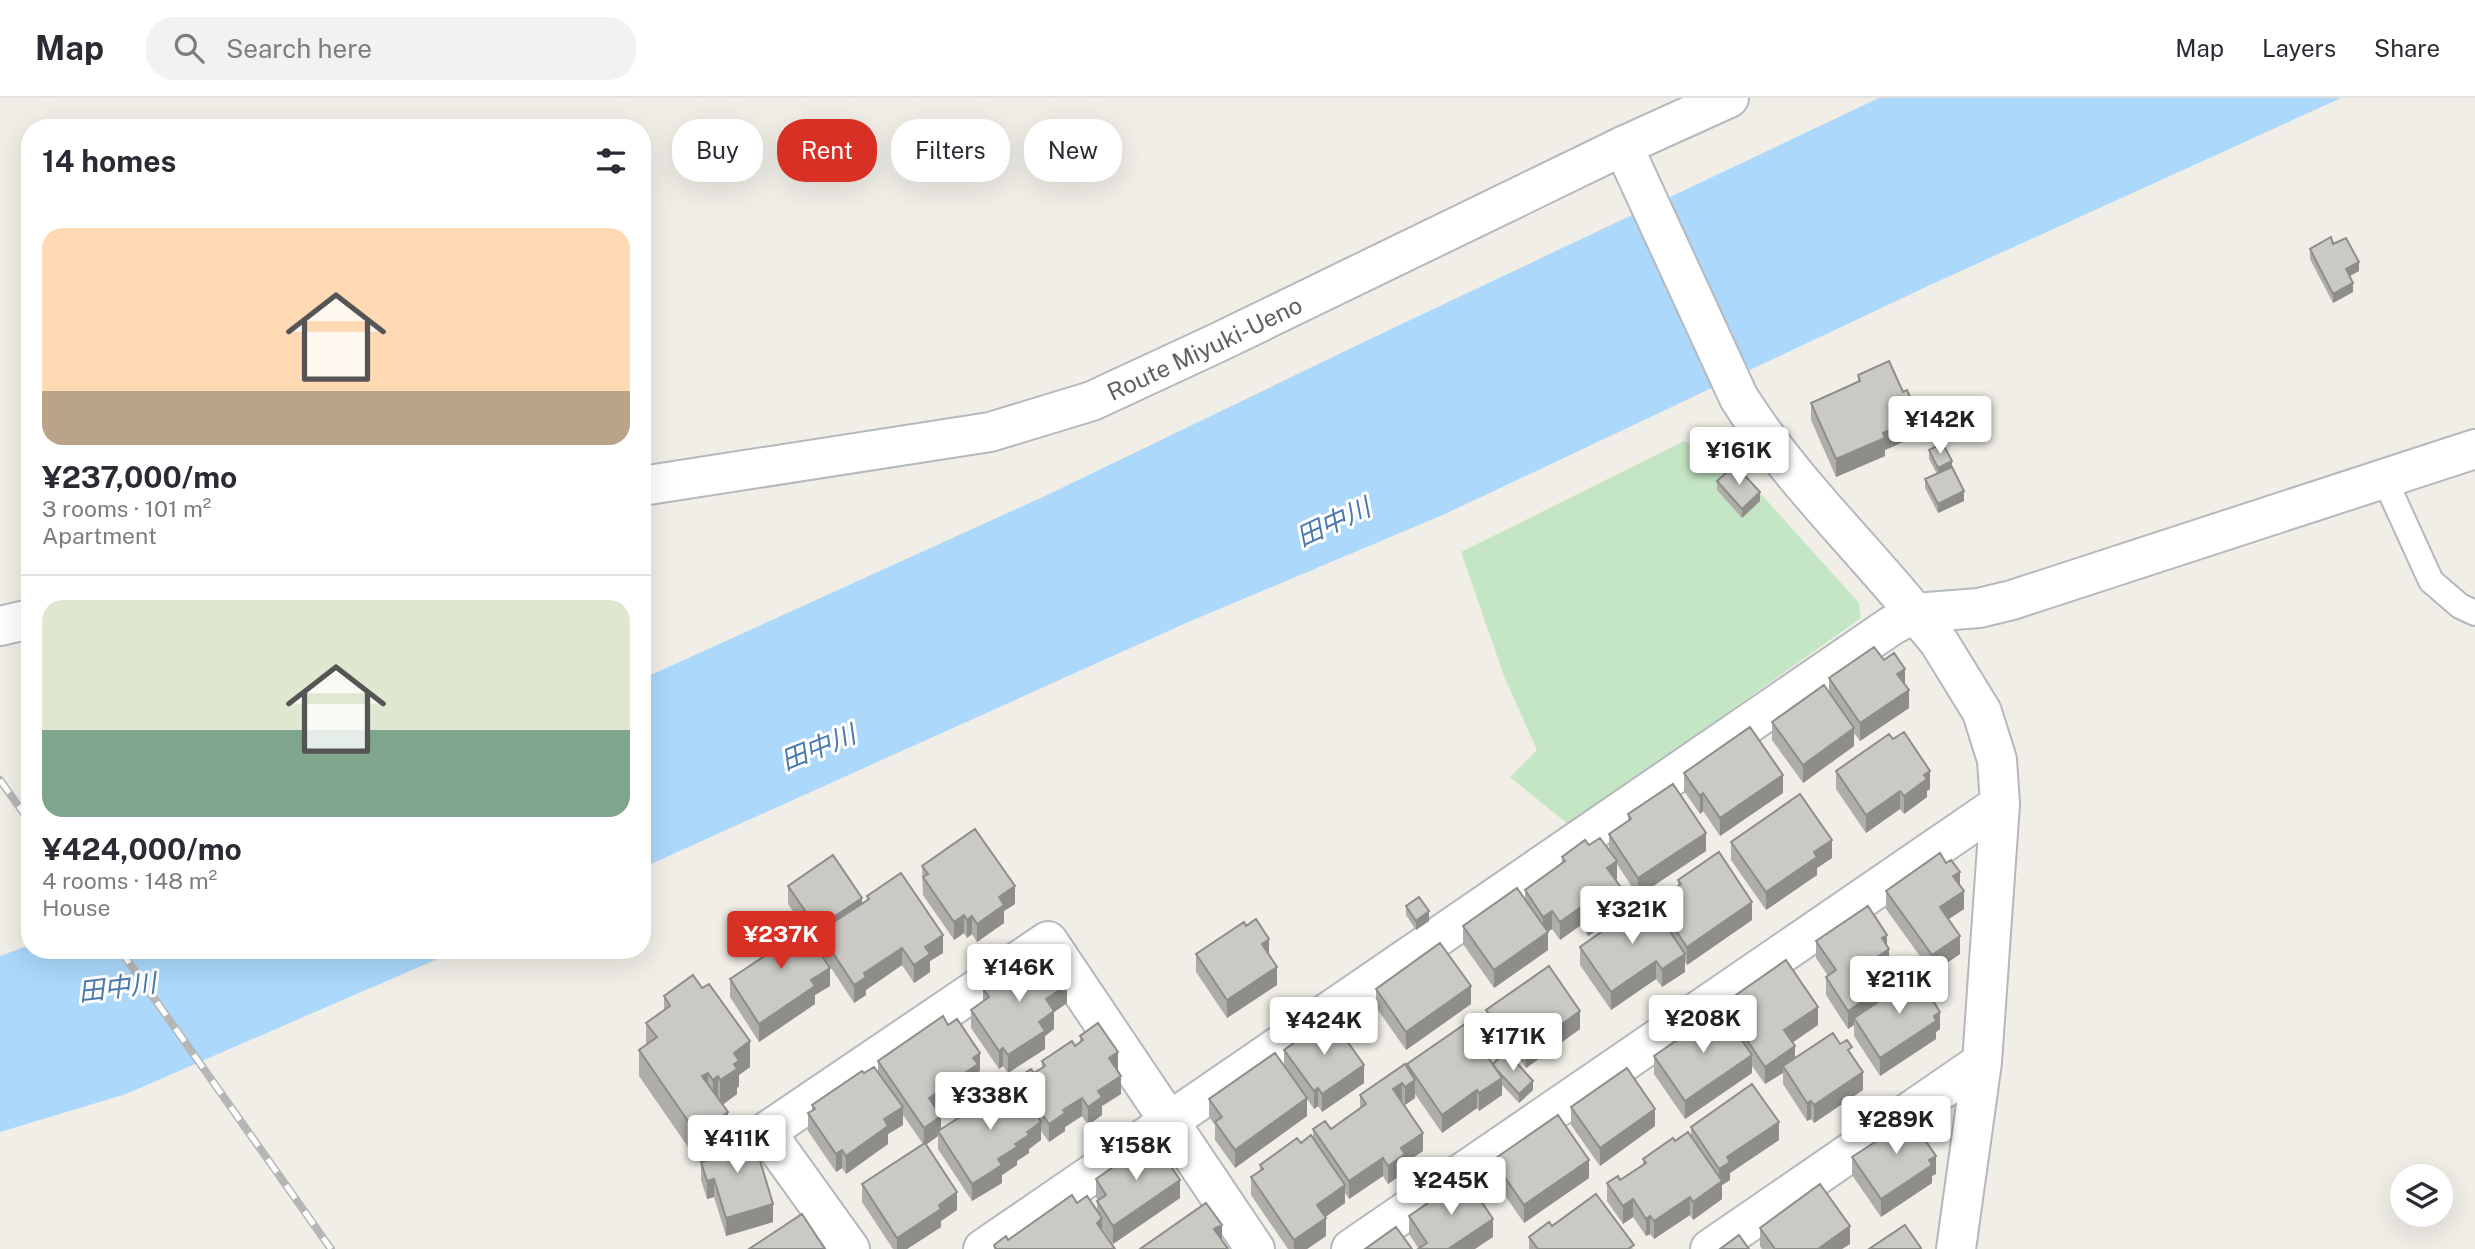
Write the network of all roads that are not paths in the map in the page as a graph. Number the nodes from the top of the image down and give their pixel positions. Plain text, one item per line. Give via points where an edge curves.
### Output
1 (1729, 98) edge
2 (1630, 162) junction
3 (2475, 449) edge
4 (2384, 478) junction
5 (651, 485) edge
6 (2475, 612) edge
7 (1915, 613) junction
8 (21, 621) edge
9 (0, 626) edge
10 (2000, 804) junction
11 (1982, 1062) junction
12 (1171, 1120) junction
13 (849, 1249) edge
14 (983, 1249) edge
15 (1255, 1249) edge
16 (1351, 1249) edge
17 (1710, 1249) edge
18 (1956, 1249) edge

1 - 2 street, Route Miyuki-Ueno
2 - 5 street, Route Miyuki-Ueno via 1092,401 990,432
2 - 7 street via 1739,398 1761,433
3 - 4 street
4 - 6 lane via 2431,581 2460,606
4 - 7 street via 2012,600 1979,608
7 - 10 street via 1939,642 1982,712 1997,760
7 - 12 street
8 - 9 street
10 - 11 street
10 - 16 street
11 - 17 street
11 - 18 street
12 - 13 street via 1048,941 766,1132
12 - 14 street
12 - 15 street

